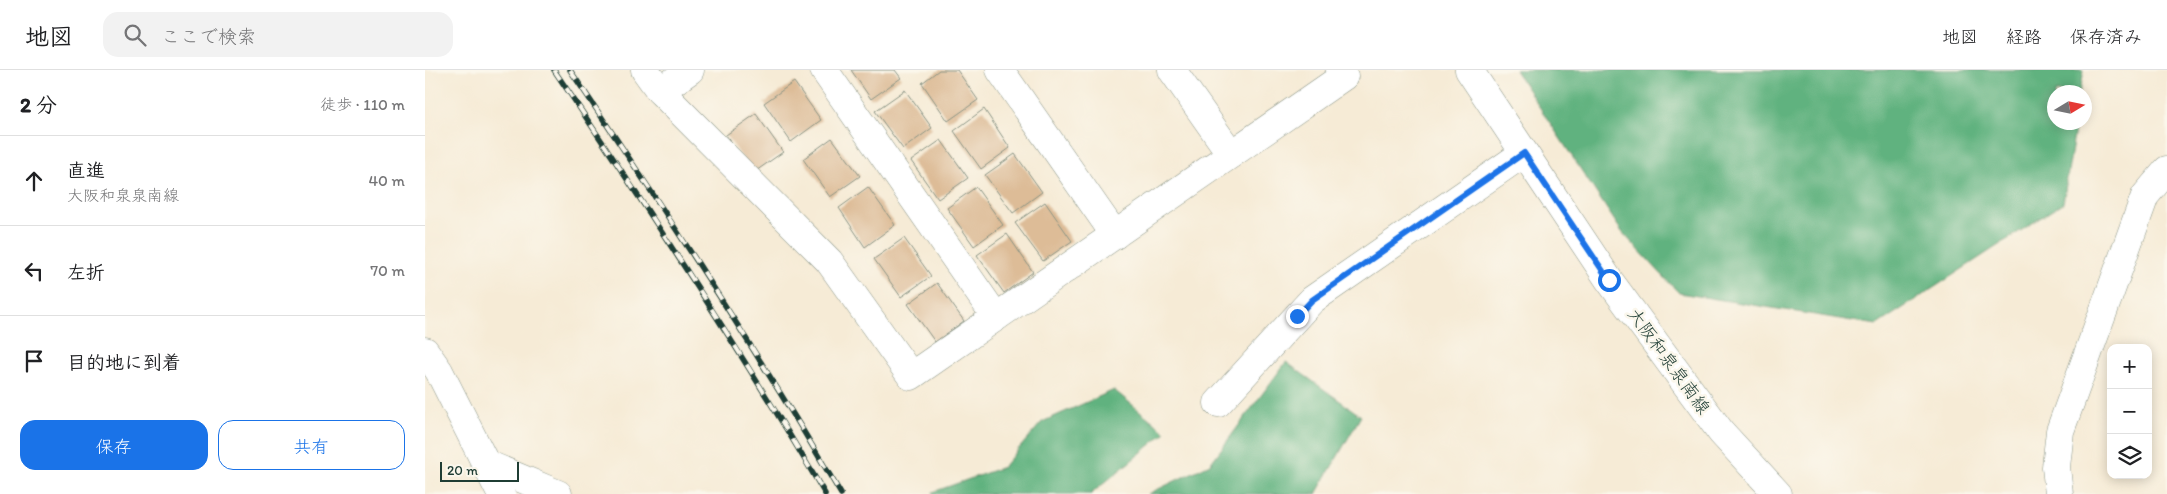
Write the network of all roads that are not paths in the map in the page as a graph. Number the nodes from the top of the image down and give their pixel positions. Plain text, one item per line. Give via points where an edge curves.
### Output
1 (690, 70) edge
2 (824, 70) edge
3 (1000, 70) edge
4 (1172, 70) edge
5 (1339, 70) edge
6 (1469, 70) edge
7 (653, 81) edge
8 (1524, 153) junction
9 (1231, 154) junction
10 (2167, 170) edge
11 (1115, 235) junction
12 (996, 317) junction
13 (425, 352) edge
14 (1218, 403) dead end
15 (487, 464) junction
16 (501, 494) edge
17 (558, 494) edge
18 (1778, 494) edge
19 (2059, 494) edge

1 - 7 street
2 - 12 street
3 - 11 street
4 - 9 street
5 - 9 street via 1344,76
6 - 8 street, 大阪和泉泉南線
7 - 12 street via 829,261 911,376
8 - 14 street via 1312,300
8 - 18 street, 大阪和泉泉南線 via 1609,280 1721,432
9 - 11 street
10 - 19 street via 2145,196 2060,431 2056,468
11 - 12 street
13 - 15 street via 439,372
15 - 16 street
15 - 17 street

